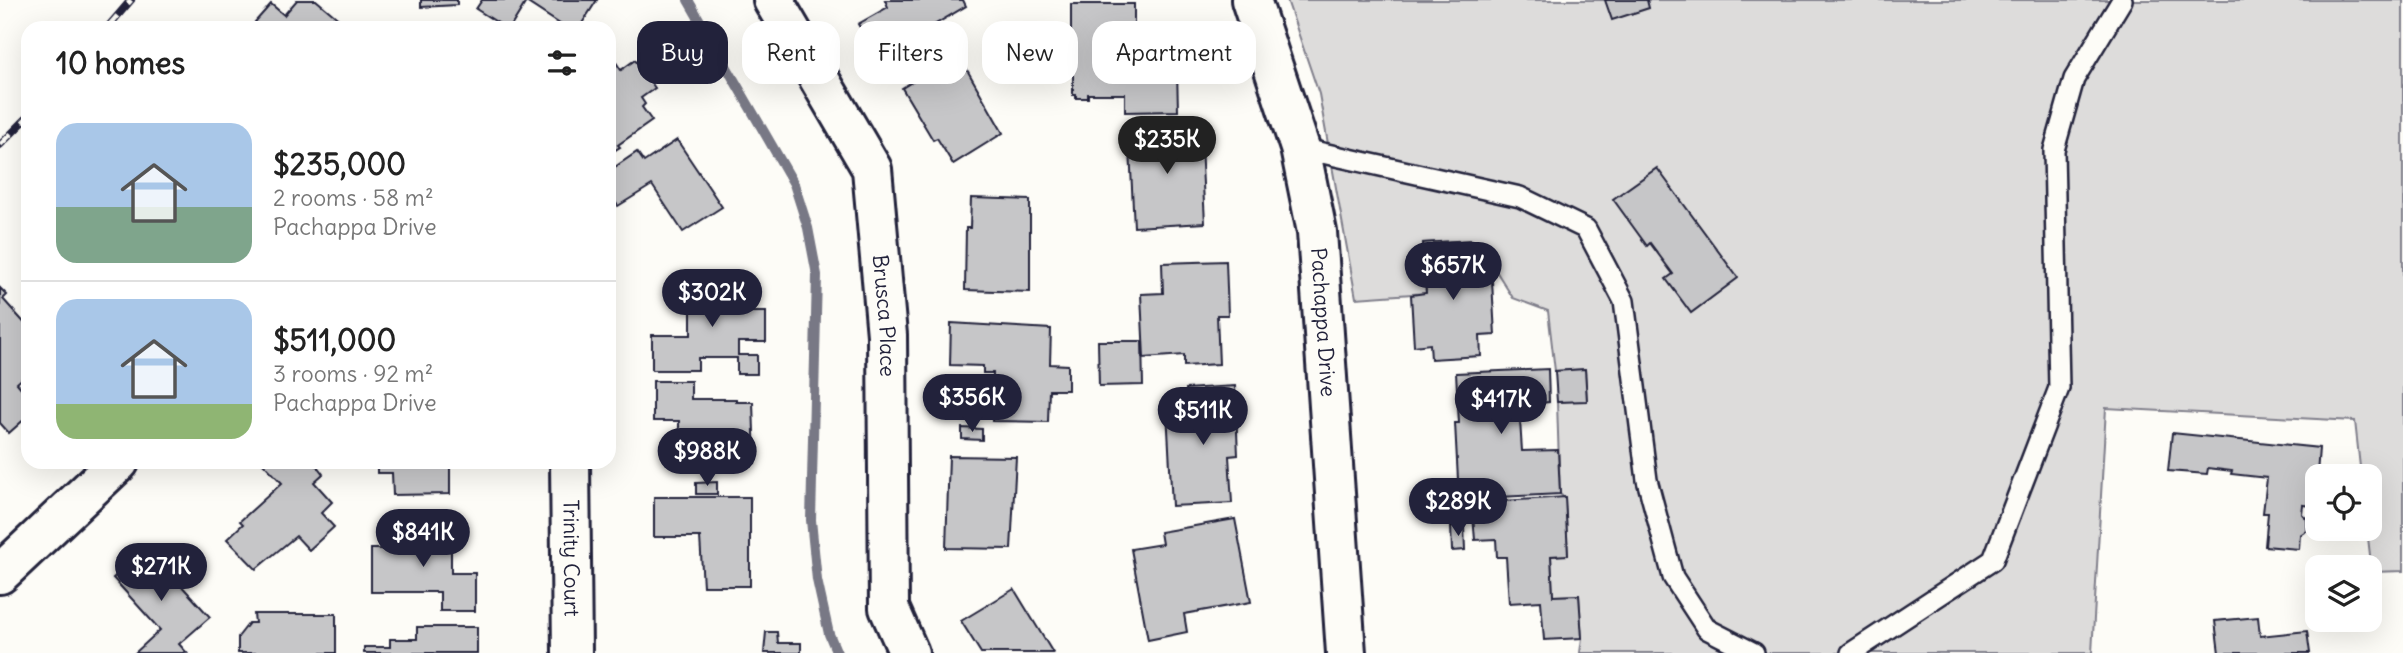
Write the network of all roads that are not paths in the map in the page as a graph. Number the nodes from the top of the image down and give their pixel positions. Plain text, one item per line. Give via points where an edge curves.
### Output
1 (773, 0) edge
2 (1251, 0) edge
3 (2122, 0) edge
4 (1300, 148) junction
5 (112, 469) edge
6 (570, 469) edge
7 (0, 574) edge
8 (572, 653) edge
9 (908, 653) edge
10 (1346, 653) edge
11 (1754, 653) edge
12 (1851, 653) edge

1 - 9 street, Brusca Place via 873,169 887,335 889,607
2 - 4 street, Pachappa Drive
3 - 12 lane via 2074,79 2054,150 2059,388 1993,560
4 - 10 street, Pachappa Drive via 1317,232
4 - 11 lane via 1520,197 1586,229 1624,301 1647,480 1673,577 1707,629
5 - 7 street
6 - 8 street, Trinity Court

